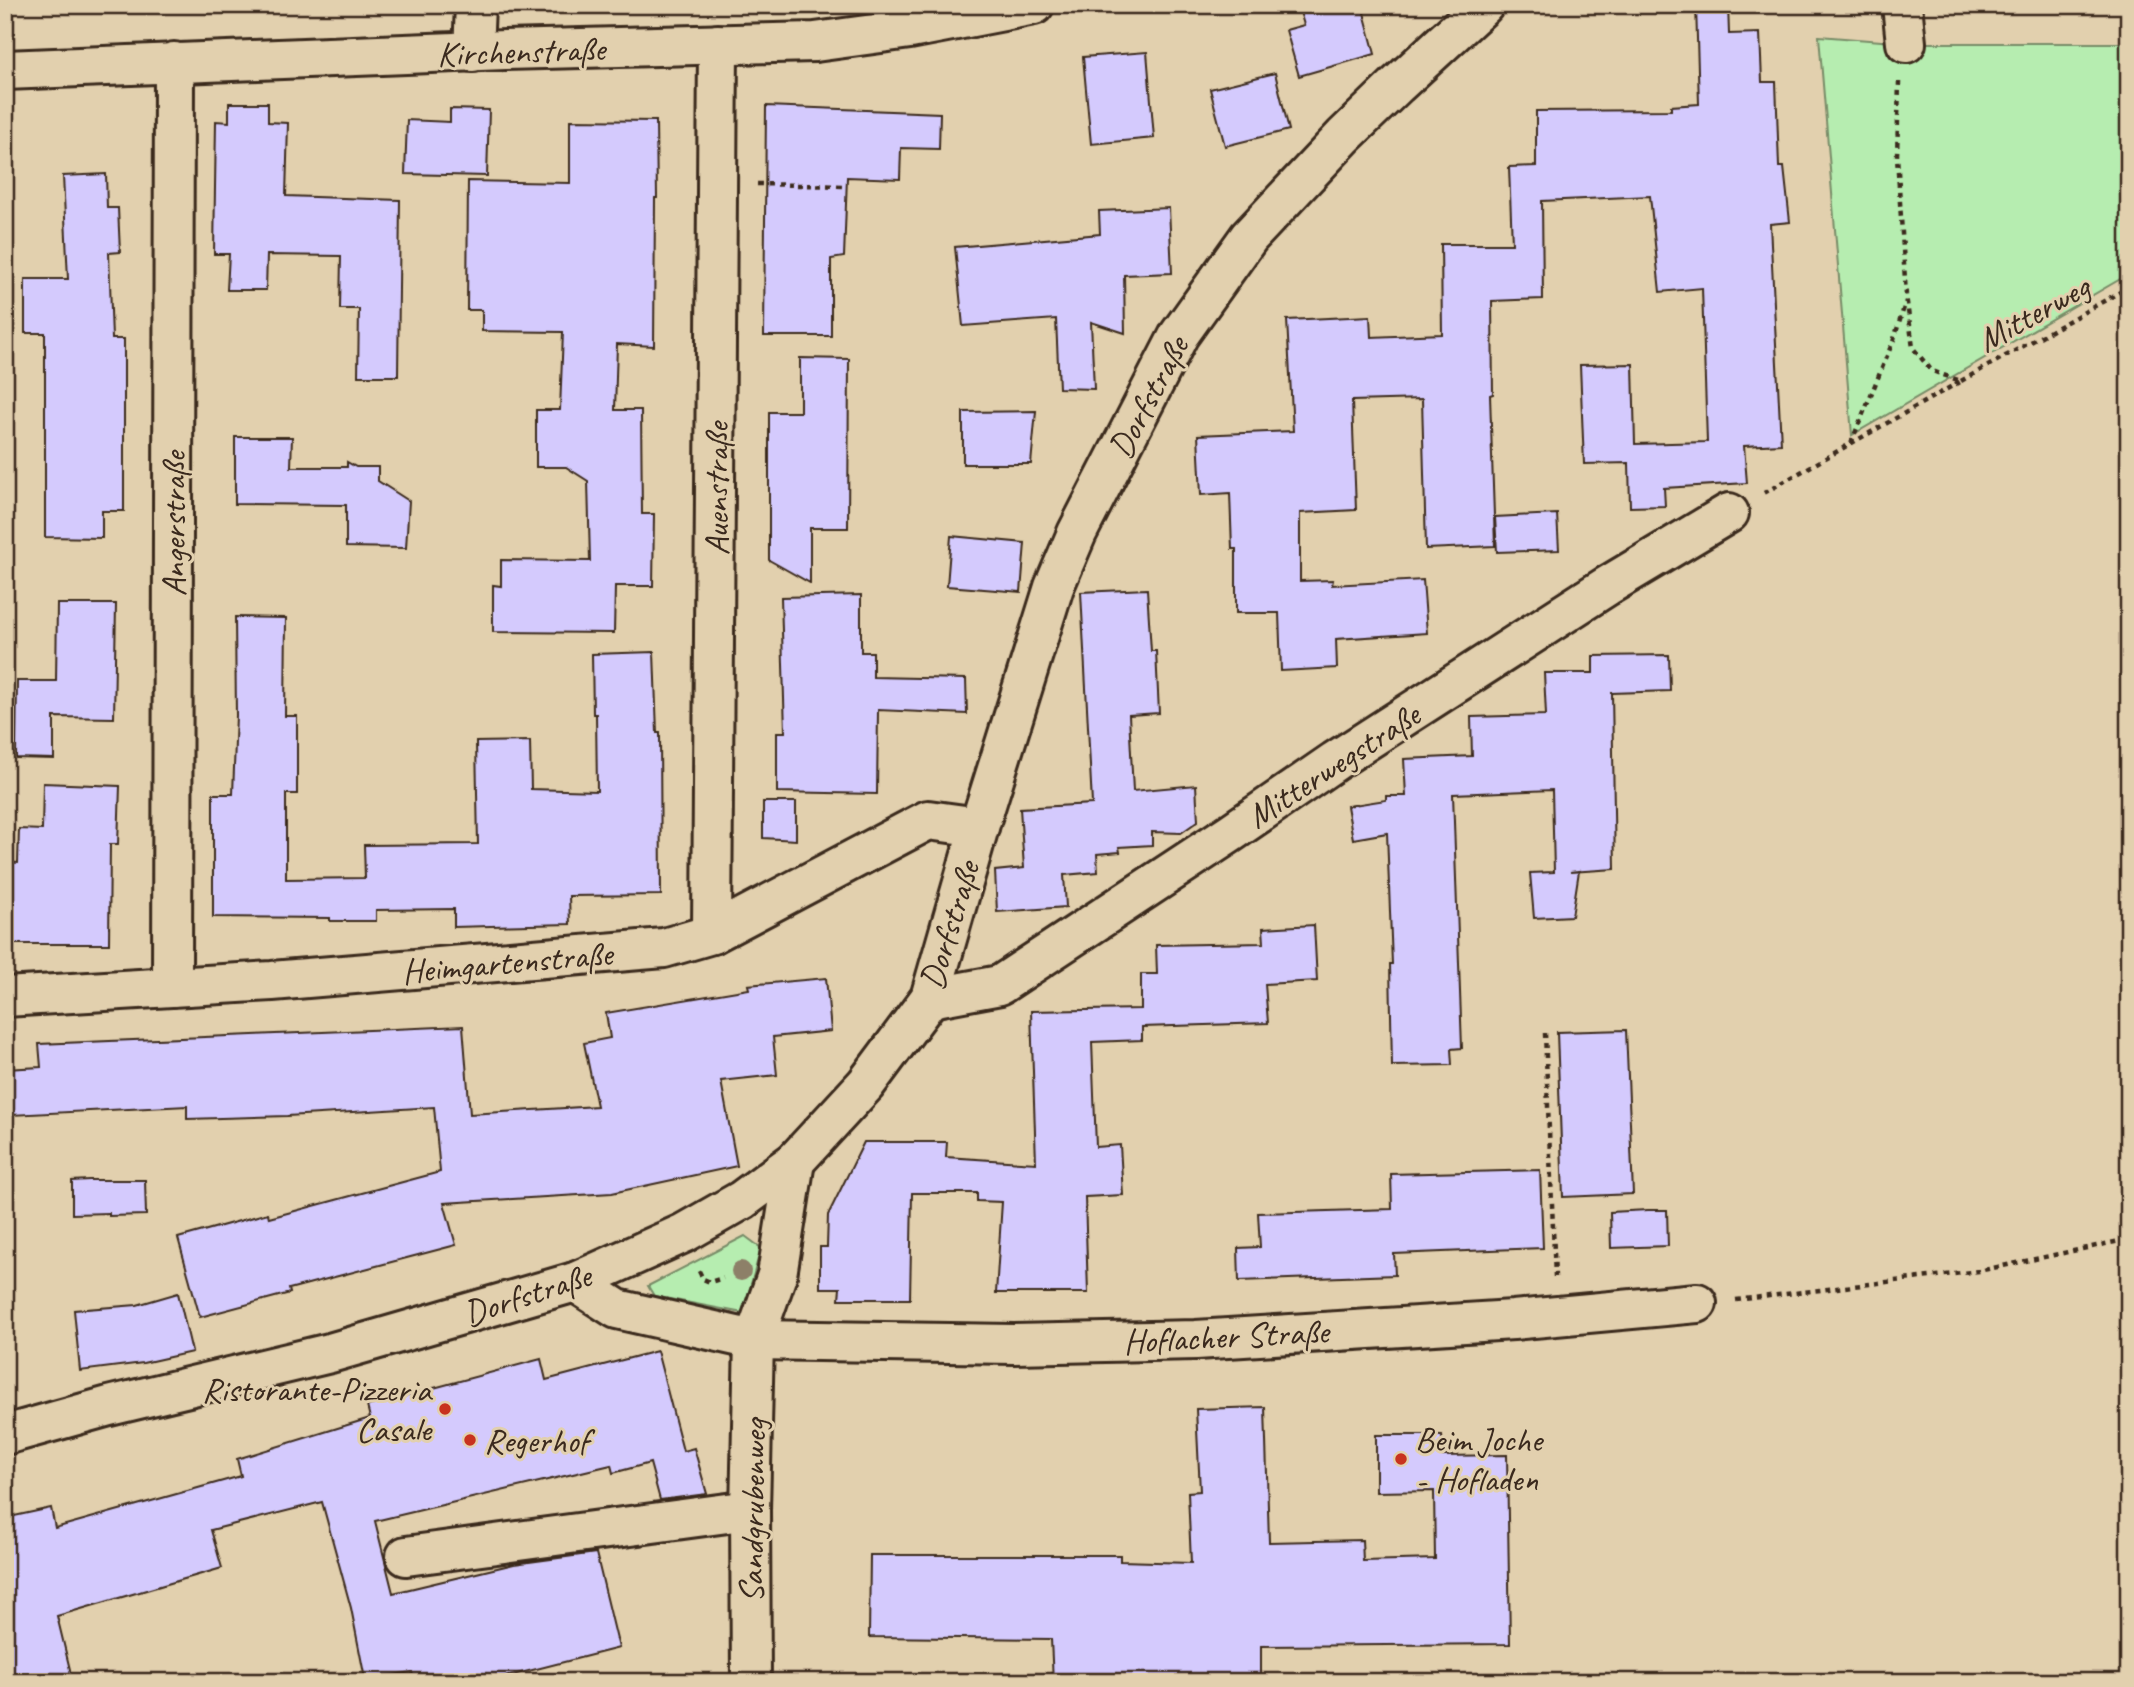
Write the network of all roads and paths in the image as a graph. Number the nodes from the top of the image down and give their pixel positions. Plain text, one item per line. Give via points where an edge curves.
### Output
1 (475, 5) edge
2 (1034, 5) edge
3 (1484, 5) edge
4 (1902, 5) edge
5 (911, 17) edge
6 (1906, 43) joint
7 (718, 44) junction
8 (473, 52) junction
9 (174, 62) junction
10 (5, 70) edge
11 (718, 184) junction
12 (844, 186) dead end
13 (2129, 287) edge
14 (1907, 299) junction
15 (1961, 381) junction
16 (1850, 444) junction
17 (1730, 513) joint
18 (978, 827) junction
19 (712, 934) junction
20 (172, 986) junction
21 (5, 998) edge
22 (930, 998) junction
23 (1545, 1033) dead end
24 (795, 1161) junction
25 (2129, 1240) edge
26 (575, 1282) junction
27 (1697, 1303) joint
28 (1557, 1317) junction
29 (754, 1339) junction
30 (5, 1435) edge
31 (750, 1510) junction
32 (406, 1556) dead end
33 (751, 1682) edge

1 - 8 street
2 - 5 street, Kirchenstraße
3 - 18 street, Dorfstraße via 1353,128 1249,237 1179,335 1054,587
4 - 6 street
5 - 7 street, Kirchenstraße via 815,42
6 - 14 path via 1898,86 1897,156
7 - 8 street, Kirchenstraße
7 - 11 street, Auenstraße
8 - 9 street, Kirchenstraße
9 - 10 street, Kirchenstraße
9 - 20 street, Angerstraße
11 - 12 path
11 - 19 street, Auenstraße
13 - 15 path, Mitterweg
14 - 15 path via 1913,348 1932,371
14 - 16 path
15 - 16 path, Mitterweg
16 - 17 path, Mitterweg
17 - 22 street, Mitterwegstraße via 1607,586 1335,761 1000,985
18 - 19 street, Heimgartenstraße via 928,820
18 - 22 street, Dorfstraße
19 - 20 street, Heimgartenstraße via 664,948
20 - 21 street, Heimgartenstraße
22 - 24 street, Dorfstraße via 866,1084
23 - 28 path
24 - 26 street, Dorfstraße via 742,1200 684,1233
24 - 29 street via 777,1275
25 - 27 path via 1979,1271
26 - 29 street, Hoflacher Straße via 617,1309
26 - 30 street, Dorfstraße via 330,1353
27 - 28 street, Hoflacher Straße
28 - 29 street, Hoflacher Straße via 1196,1340 1000,1344
29 - 31 street, Sandgrubenweg
31 - 32 street
31 - 33 street, Sandgrubenweg

